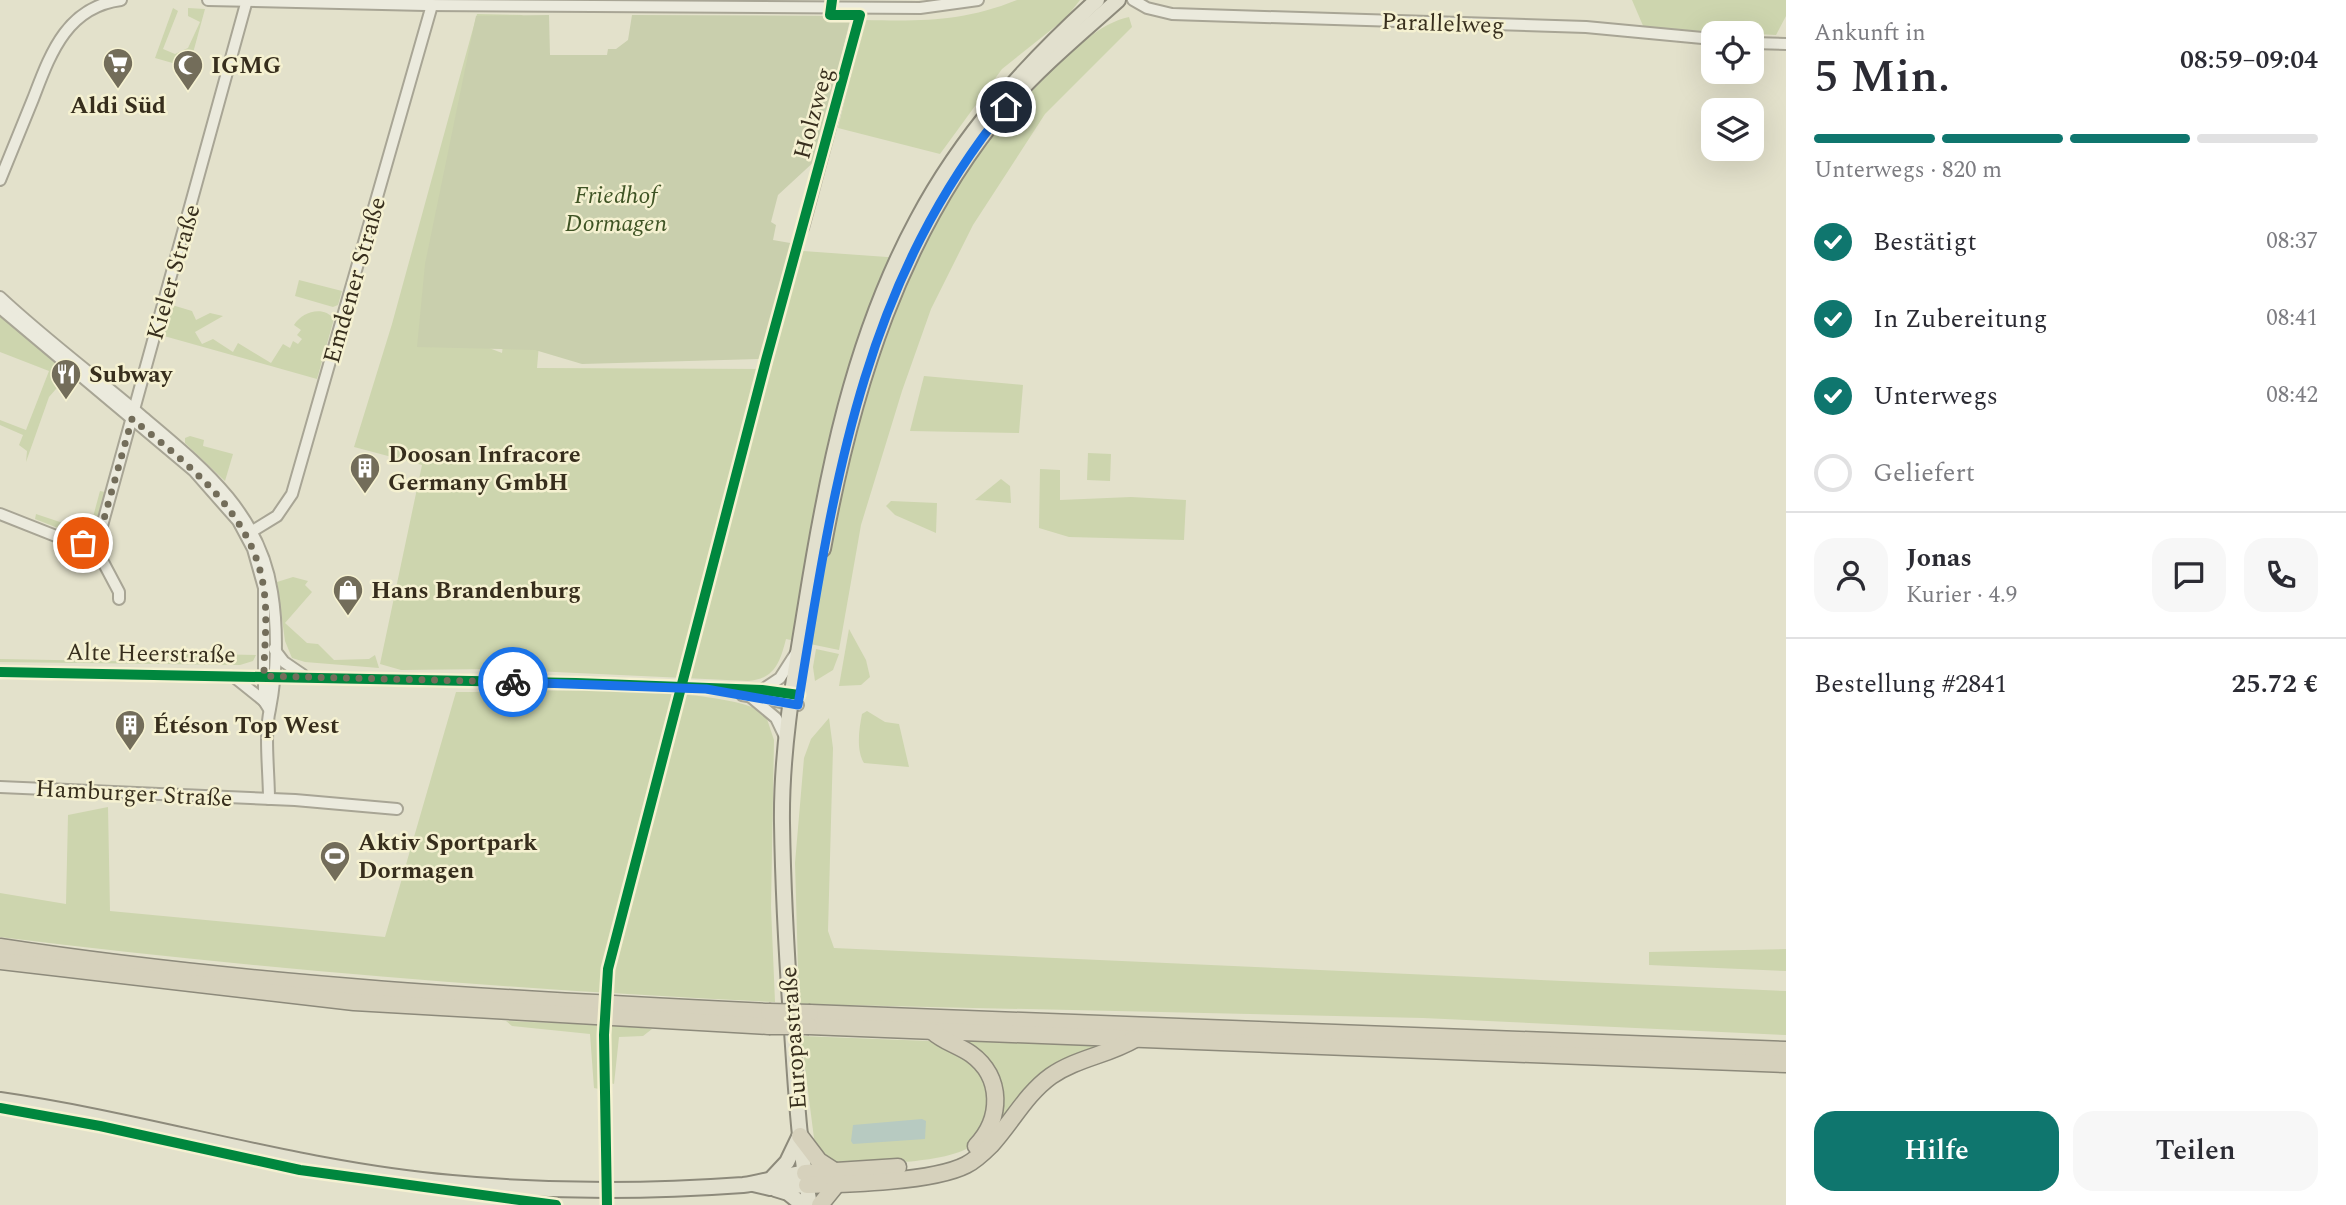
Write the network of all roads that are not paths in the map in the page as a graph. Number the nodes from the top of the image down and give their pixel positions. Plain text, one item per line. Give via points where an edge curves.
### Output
1 (121, 0) edge
2 (208, 0) edge
3 (247, 0) edge
4 (978, 0) edge
5 (1087, 0) edge
6 (1097, 0) edge
7 (1118, 0) edge
8 (1133, 0) edge
9 (1153, 0) edge
10 (432, 5) junction
11 (862, 8) junction
12 (1172, 14) junction
13 (1078, 17) junction
14 (1701, 38) edge
15 (1764, 43) edge
16 (1786, 44) edge
17 (0, 180) edge
18 (803, 228) dead end
19 (0, 297) edge
20 (0, 308) edge
21 (134, 414) junction
22 (0, 514) edge
23 (250, 533) junction
24 (92, 541) junction
25 (119, 599) dead end
26 (275, 649) junction
27 (798, 650) junction
28 (0, 671) edge
29 (303, 675) junction
30 (233, 676) junction
31 (270, 676) junction
32 (762, 690) junction
33 (722, 691) junction
34 (750, 697) junction
35 (795, 699) junction
36 (267, 705) junction
37 (786, 740) junction
38 (0, 787) edge
39 (268, 799) junction
40 (397, 809) dead end
41 (785, 871) junction
42 (0, 947) edge
43 (0, 961) edge
44 (586, 1010) junction
45 (809, 1020) junction
46 (932, 1031) junction
47 (1137, 1038) junction
48 (1786, 1050) edge
49 (1786, 1064) edge
50 (0, 1100) edge
51 (800, 1136) junction
52 (836, 1178) junction
53 (806, 1179) junction
54 (772, 1182) junction
55 (803, 1205) edge
56 (810, 1205) edge
57 (820, 1205) edge

1 - 17 street via 85,13 61,35
2 - 3 street
3 - 10 street
3 - 21 street, Kieler Straße
4 - 11 street via 937,7
5 - 13 street
6 - 13 main road, Europastraße
7 - 35 main road, Europastraße via 1006,107 945,191 910,256 879,332 846,443
8 - 12 street, Parallelweg
9 - 12 street
10 - 11 street
10 - 23 street, Emdener Straße via 292,494 282,511
11 - 18 street, Holzweg
12 - 14 street, Parallelweg via 1586,27
13 - 27 main road, Europastraße via 1021,74 956,155 917,219 888,280 836,440
15 - 16 street
19 - 21 street
20 - 21 street
21 - 23 street via 215,492
21 - 24 street, Kieler Straße via 104,522
22 - 24 street via 71,542
23 - 26 street via 272,588
23 - 31 street via 264,588
24 - 25 street
26 - 29 street
26 - 31 street
27 - 32 street via 780,678
27 - 35 main road, Europastraße
28 - 30 street, Alte Heerstraße
29 - 31 street, Alte Heerstraße
29 - 33 street, Alte Heerstraße
30 - 31 street, Alte Heerstraße
30 - 36 street, Alte Heerstraße
31 - 36 street, Hamburger Straße
32 - 33 street, Alte Heerstraße
32 - 35 street, Alte Heerstraße
33 - 34 street, Alte Heerstraße
34 - 35 street, Alte Heerstraße
34 - 37 street via 776,718
35 - 37 main road, Europastraße
35 - 41 main road, Europastraße
36 - 39 street, Hamburger Straße
37 - 41 main road, Europastraße
38 - 39 street, Hamburger Straße
39 - 40 street, Hamburger Straße
41 - 51 main road, Europastraße
42 - 44 highway via 125,965
43 - 44 highway via 354,1002
44 - 45 highway, bridge
45 - 46 highway
45 - 48 highway
46 - 47 highway
46 - 52 highway via 970,1054 989,1074 996,1101 985,1136 960,1157 944,1162
47 - 49 highway
47 - 52 highway via 1051,1076 1022,1103 992,1144 967,1165 946,1172
50 - 54 main road via 354,1171 453,1184 606,1190
51 - 52 highway
51 - 53 main road, Europastraße
51 - 54 main road
52 - 53 highway
52 - 57 highway
53 - 54 main road
53 - 56 main road, Europastraße
54 - 55 main road

